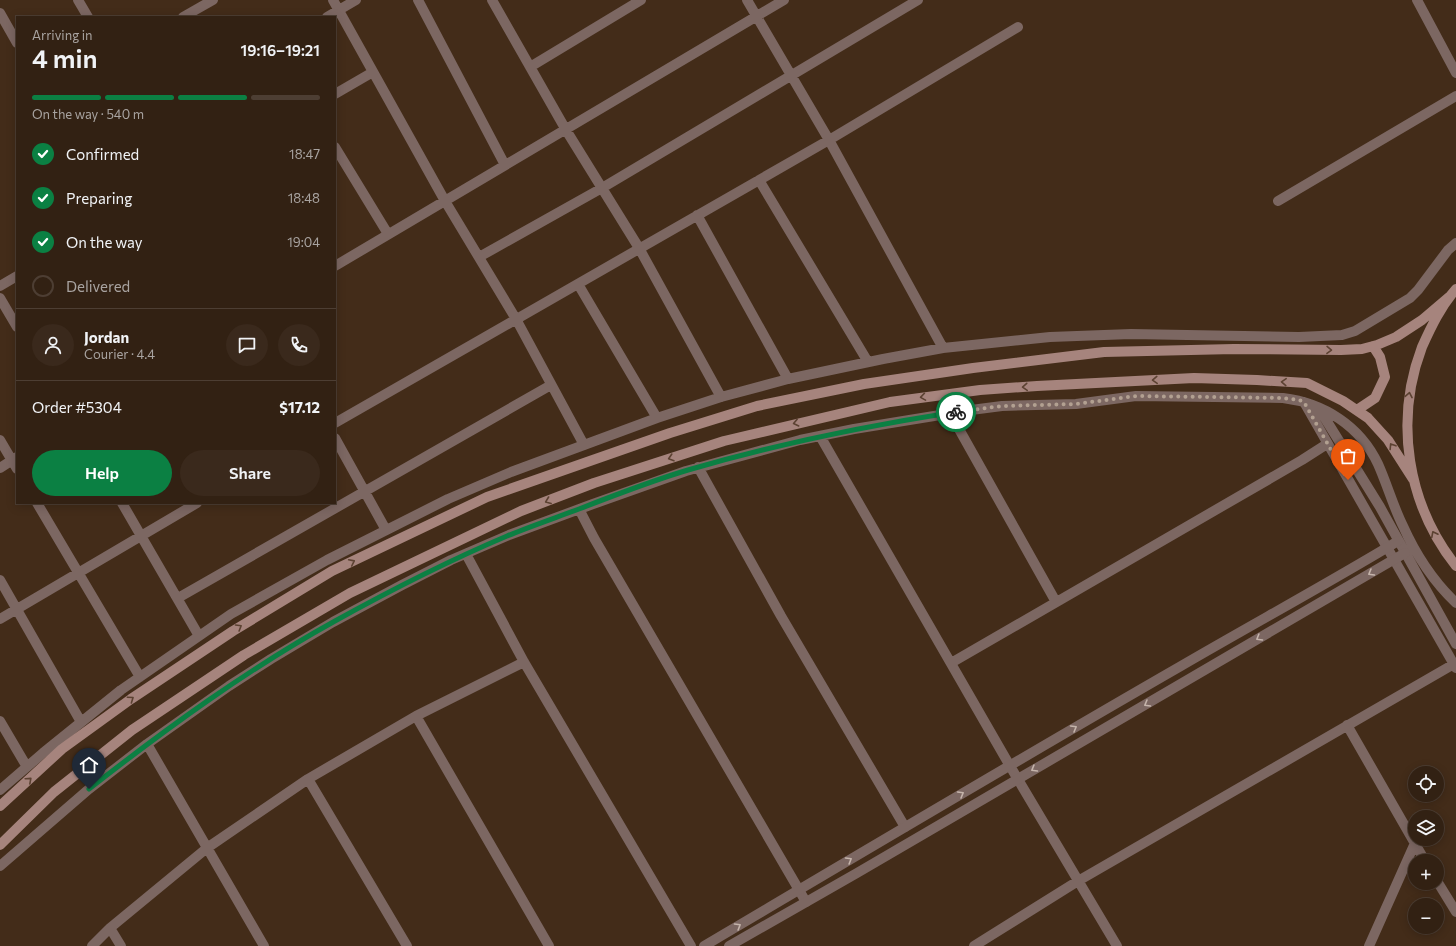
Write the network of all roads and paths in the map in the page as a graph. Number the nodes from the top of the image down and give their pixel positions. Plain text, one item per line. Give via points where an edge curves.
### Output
1 (213, 0) edge
2 (332, 0) edge
3 (356, 0) edge
4 (418, 0) edge
5 (641, 0) edge
6 (747, 0) edge
7 (784, 0) edge
8 (918, 0) edge
9 (1417, 0) edge
10 (82, 1) edge
11 (497, 2) edge
12 (338, 10) junction
13 (0, 13) edge
14 (88, 16) edge
15 (185, 16) edge
16 (329, 16) edge
17 (757, 17) junction
18 (1018, 27) dead end
19 (16, 41) edge
20 (530, 67) junction
21 (373, 72) junction
22 (1456, 73) edge
23 (791, 75) junction
24 (336, 93) edge
25 (1456, 96) edge
26 (566, 130) junction
27 (829, 140) junction
28 (336, 149) edge
29 (505, 165) junction
30 (759, 180) junction
31 (602, 188) junction
32 (445, 201) junction
33 (1278, 201) dead end
34 (697, 215) junction
35 (388, 234) junction
36 (1456, 243) edge
37 (639, 248) junction
38 (479, 257) junction
39 (336, 265) edge
40 (16, 277) edge
41 (578, 284) junction
42 (0, 286) edge
43 (1453, 293) edge
44 (0, 298) edge
45 (516, 319) junction
46 (16, 325) edge
47 (1373, 346) junction
48 (944, 348) junction
49 (868, 362) junction
50 (788, 379) junction
51 (551, 385) junction
52 (722, 397) junction
53 (1304, 402) junction
54 (1318, 407) junction
55 (1357, 410) junction
56 (950, 413) junction
57 (657, 418) junction
58 (336, 422) edge
59 (820, 436) junction
60 (0, 440) edge
61 (336, 440) edge
62 (1327, 444) junction
63 (584, 446) junction
64 (15, 462) edge
65 (0, 468) edge
66 (698, 468) junction
67 (1413, 479) junction
68 (364, 491) junction
69 (38, 504) edge
70 (123, 504) edge
71 (195, 504) edge
72 (579, 509) junction
73 (386, 530) junction
74 (142, 536) junction
75 (1398, 541) junction
76 (1387, 548) junction
77 (1405, 553) junction
78 (466, 554) junction
79 (1394, 560) junction
80 (1456, 566) edge
81 (78, 573) junction
82 (0, 580) edge
83 (178, 598) junction
84 (1056, 602) junction
85 (1456, 603) edge
86 (17, 609) junction
87 (0, 619) edge
88 (199, 636) junction
89 (1456, 644) edge
90 (524, 662) junction
91 (951, 662) junction
92 (1455, 666) edge
93 (140, 677) junction
94 (416, 716) junction
95 (0, 721) edge
96 (81, 722) junction
97 (1348, 725) junction
98 (147, 744) junction
99 (1010, 766) junction
100 (27, 767) junction
101 (308, 779) junction
102 (1018, 779) junction
103 (0, 790) edge
104 (0, 806) edge
105 (905, 827) junction
106 (1408, 831) edge
107 (0, 845) edge
108 (1414, 846) edge
109 (207, 848) junction
110 (0, 866) edge
111 (1078, 881) junction
112 (798, 890) junction
113 (1443, 890) edge
114 (806, 902) junction
115 (1456, 912) edge
116 (110, 928) junction
117 (92, 946) edge
118 (121, 946) edge
119 (264, 946) edge
120 (407, 946) edge
121 (548, 946) edge
122 (691, 946) edge
123 (704, 946) edge
124 (729, 946) edge
125 (974, 946) edge
126 (1117, 946) edge
127 (1369, 946) edge

1 - 15 street
2 - 12 street
3 - 12 street
4 - 29 street
5 - 20 street
6 - 17 street
7 - 17 street
8 - 23 street
9 - 22 street
10 - 14 street
11 - 20 street
12 - 16 street
12 - 21 street
13 - 19 street
17 - 23 street
17 - 26 street
18 - 27 street
20 - 26 street
21 - 24 street
21 - 32 street
23 - 27 street
23 - 31 street
25 - 33 street
26 - 29 street
26 - 31 street
27 - 30 street
27 - 48 street
28 - 35 street
29 - 32 street
30 - 34 street
30 - 49 street
31 - 37 street
31 - 38 street
32 - 35 street
32 - 38 street
34 - 37 street
34 - 50 street
35 - 39 street
36 - 48 street via 1410,298 1355,331 1342,335 1299,337 1131,334 1050,337
37 - 41 street
37 - 52 street
38 - 45 street
40 - 42 street
41 - 45 street
41 - 57 street
43 - 47 main road via 1422,320 1396,337
67 -> 43 main road via 1407,441 1408,403 1415,365 1429,330
44 - 46 street
45 - 51 street
45 - 58 street
47 - 55 main road via 1380,357 1385,377 1375,398
104 -> 47 main road via 62,749 131,699 232,631 332,571 487,497 675,431 757,406 864,384 1104,352 1341,350
48 - 49 street
49 - 50 street
50 - 52 street
51 - 63 street
51 - 68 street
52 - 57 street
53 - 54 street
53 - 56 street via 1282,398 1136,396 1076,404 1002,406
53 - 62 street
54 - 75 street
54 - 85 street via 1339,418 1354,430 1368,447 1417,554 1443,591
67 -> 55 main road via 1388,440
55 -> 107 main road via 1343,400 1306,383 1221,378 1014,387 890,402 724,440 594,483 521,511 350,593 244,655 132,730 54,792
56 - 59 street
56 - 84 street
57 - 63 street
59 - 66 street
59 - 91 street
60 - 64 street
61 - 68 street
62 - 76 street
62 - 84 street
63 - 73 street via 511,472 448,499
64 - 65 street
66 - 72 street
66 - 105 street via 781,616
80 -> 67 main road via 1422,510
68 - 73 street
68 - 83 street
69 - 81 street
70 - 74 street
71 - 74 street
72 - 78 street
72 - 112 street
73 - 88 street via 230,614
74 - 81 street
74 - 83 street
75 - 76 street
75 - 77 street
76 - 79 street
99 -> 76 street
77 - 79 street
77 - 89 street
78 - 90 street
78 - 98 street via 402,585 314,633 229,686
79 - 92 street
79 -> 102 street
81 - 86 street
81 - 93 street
82 - 86 street
83 - 88 street
84 - 91 street
86 - 87 street
86 - 96 street
88 - 93 street
90 - 94 street
90 - 122 street
91 - 99 street
92 - 97 street
93 - 96 street
94 - 101 street
94 - 121 street
95 - 100 street
96 - 100 street
97 - 106 street
97 - 111 street
98 - 109 street
98 - 110 street via 89,789
99 - 102 street
105 -> 99 street
100 - 103 street
101 - 109 street
101 - 120 street
102 - 111 street
102 - 114 street
112 -> 105 street
108 - 127 street
109 - 116 street
109 - 119 street
111 - 125 street
111 - 126 street
112 - 114 street
123 -> 112 street
113 - 115 street
114 - 124 street
116 - 117 street
116 - 118 street

